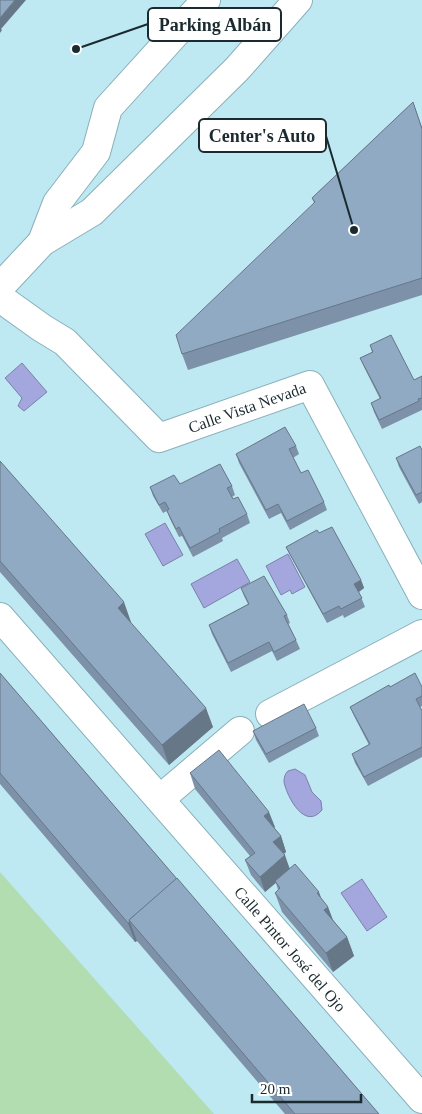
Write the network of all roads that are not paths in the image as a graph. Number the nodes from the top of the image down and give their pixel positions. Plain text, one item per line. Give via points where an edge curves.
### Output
1 (206, 0) edge
2 (298, 0) edge
3 (42, 242) junction
4 (0, 287) edge
5 (0, 298) edge
6 (422, 595) edge
7 (0, 617) edge
8 (422, 634) edge
9 (270, 714) dead end
10 (240, 731) dead end
11 (160, 799) junction
12 (422, 1099) edge

1 - 3 street via 108,108 96,152 57,203
2 - 3 street via 237,69 92,212
3 - 4 street
5 - 6 street, Calle Vista Nevada via 65,342 159,438 310,385
7 - 11 street, Calle Pintor José del Ojo
8 - 9 street
10 - 11 street
11 - 12 street, Calle Pintor José del Ojo

